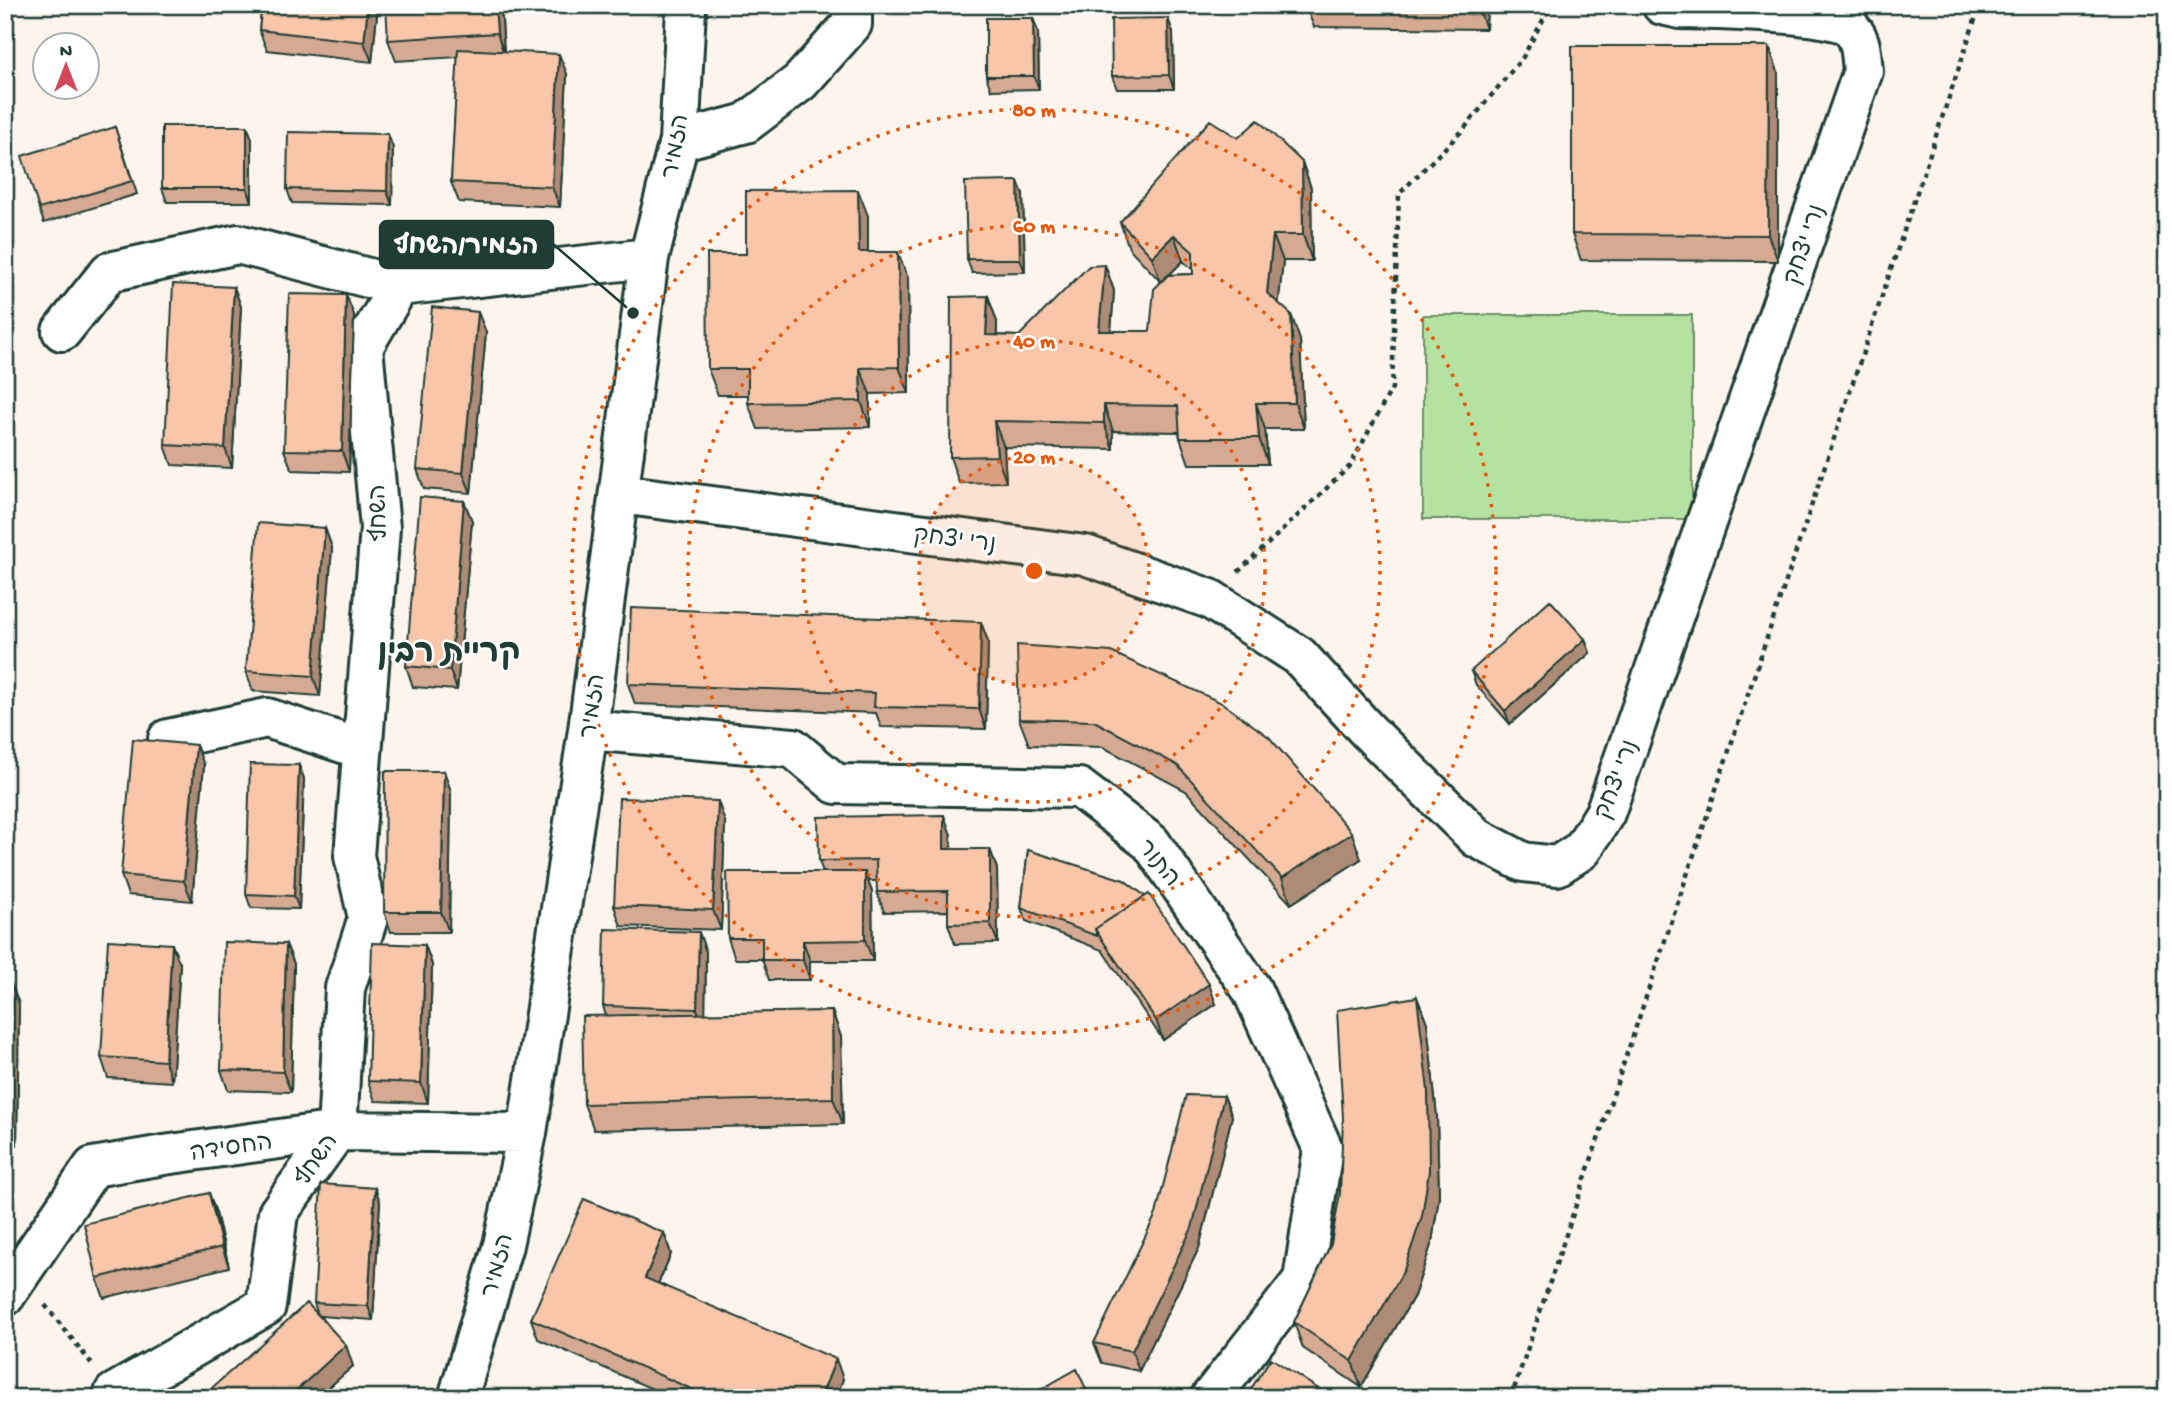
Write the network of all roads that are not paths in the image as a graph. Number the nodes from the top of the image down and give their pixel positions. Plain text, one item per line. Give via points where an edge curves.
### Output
1 (852, 5) edge
2 (1662, 5) edge
3 (691, 6) edge
4 (679, 141) junction
5 (649, 258) junction
6 (399, 286) junction
7 (62, 331) dead end
8 (620, 494) junction
9 (589, 730) junction
10 (168, 739) edge
11 (361, 749) junction
12 (337, 1131) junction
13 (527, 1133) junction
14 (13, 1285) edge
15 (113, 1395) edge
16 (458, 1398) edge
17 (1210, 1398) edge

1 - 4 street via 852,23 800,82 746,123
2 - 8 street, נרי יצחק via 1818,16 1847,24 1859,40 1863,71 1605,813 1582,850 1557,866 1523,862 1477,838 1299,656 1210,599 1085,555
3 - 4 street, הזמיר
4 - 5 street, הזמיר
5 - 6 street
5 - 8 street, הזמיר
6 - 7 street via 238,244 109,272
6 - 11 street, השחף via 363,347 380,528
8 - 9 street, הזמיר
9 - 13 street, הזמיר
9 - 17 street, התור via 793,748 836,784 1079,788 1151,844 1252,990 1323,1149 1303,1280
10 - 11 street via 267,718
11 - 12 street, השחף via 354,856 368,918 345,988
12 - 13 street, החסידה
12 - 14 street, החסידה via 93,1167
12 - 15 street, השחף via 278,1213 266,1306
13 - 16 street, הזמיר via 503,1245

